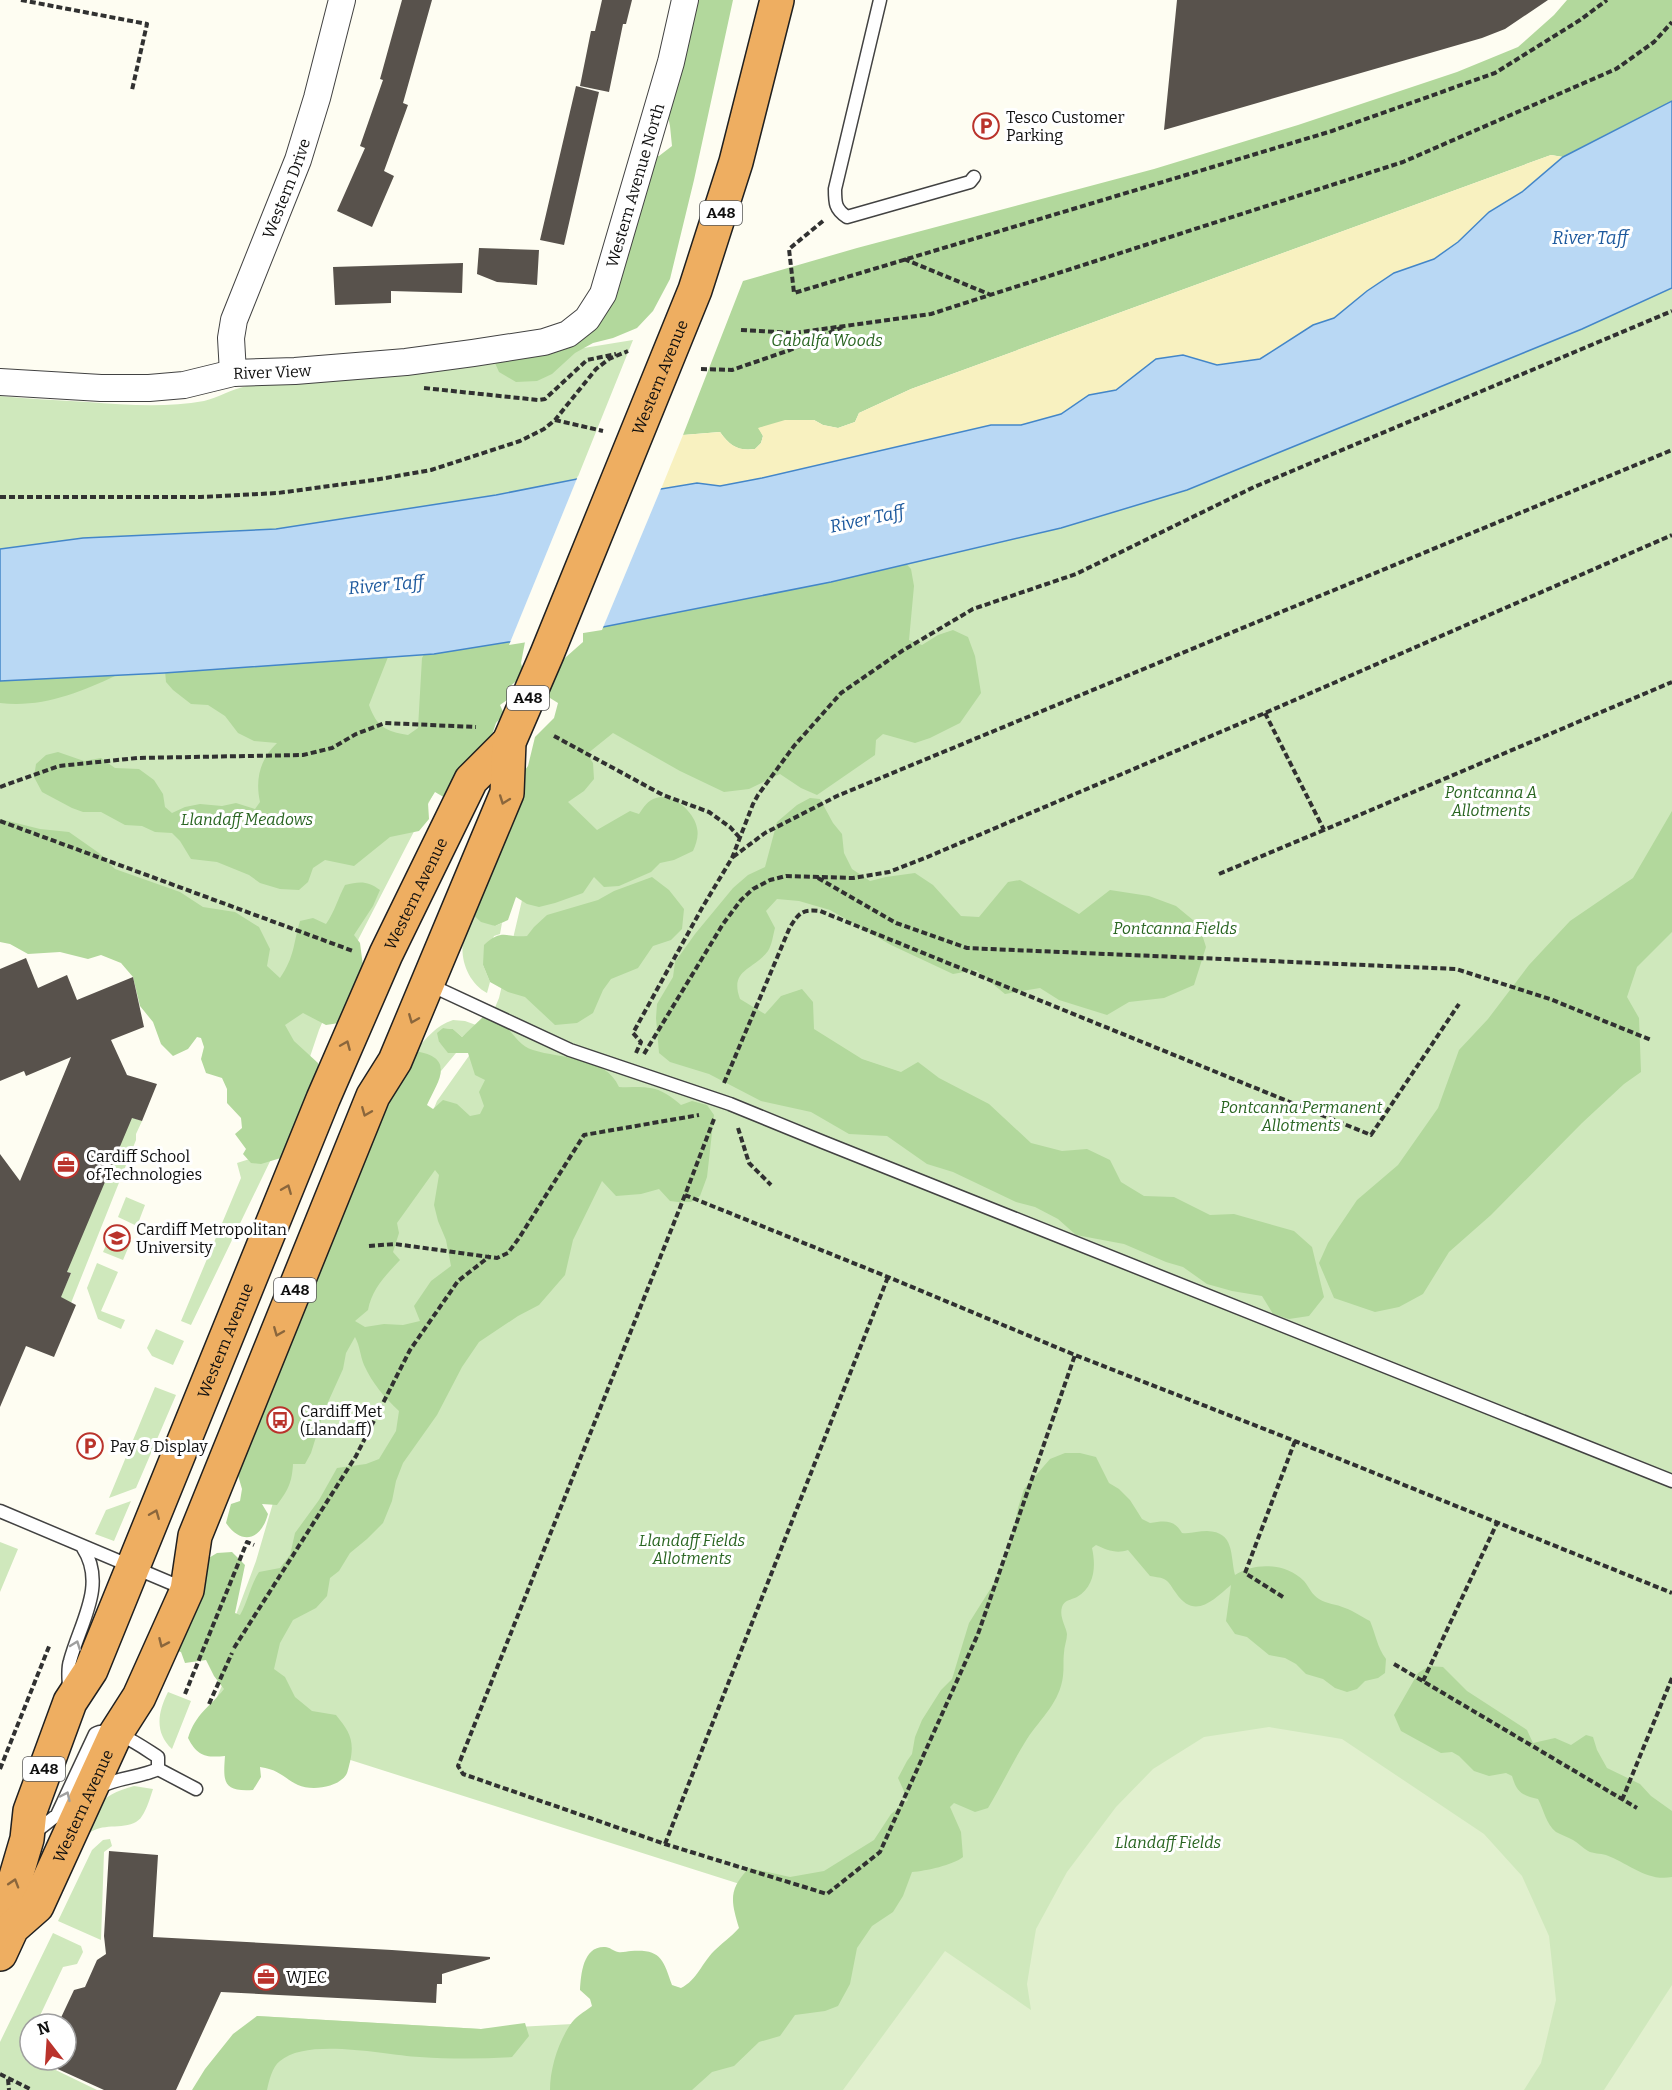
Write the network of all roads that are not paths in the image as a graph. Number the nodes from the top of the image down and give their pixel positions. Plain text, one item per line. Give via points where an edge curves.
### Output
1 (342, 0) edge
2 (685, 0) edge
3 (777, 0) edge
4 (880, 0) edge
5 (974, 177) dead end
6 (544, 342) joint
7 (233, 373) junction
8 (0, 382) edge
9 (509, 742) junction
10 (427, 984) junction
11 (1672, 1481) edge
12 (0, 1511) edge
13 (83, 1547) junction
14 (134, 1569) junction
15 (187, 1590) junction
16 (70, 1702) junction
17 (116, 1733) junction
18 (158, 1769) junction
19 (196, 1789) dead end
20 (88, 1795) junction
21 (27, 1839) junction
22 (6, 1941) edge

1 - 7 street, Western Drive via 298,160 234,320
2 - 6 street, Western Avenue North via 671,62 603,294 587,320 568,334
3 - 9 highway, Western Avenue / A48 via 736,162 695,290
4 - 5 lane via 834,189 835,204 848,217 970,182
6 - 7 street, River View via 406,362
7 - 8 street, River View via 184,385 149,388
9 -> 10 highway, Western Avenue / A48 via 507,793
14 -> 9 highway, Western Avenue / A48 via 323,1099 386,954 471,780
10 - 11 lane via 553,1043 775,1121
10 -> 15 highway, Western Avenue / A48 via 395,1061 373,1096 195,1536
12 - 13 lane
13 - 14 lane
16 -> 13 lane via 69,1663 93,1589 92,1564
14 - 15 lane
14 - 16 highway, Western Avenue / A48 via 91,1670
15 -> 17 highway, Western Avenue / A48 via 139,1697
16 - 21 highway, Western Avenue / A48 via 30,1811
17 - 18 lane via 158,1756
17 - 20 highway, Western Avenue / A48
21 -> 17 lane via 57,1815 95,1734 107,1730
18 - 19 lane
18 - 20 lane via 113,1781
20 - 22 highway, Western Avenue / A48 via 37,1906
22 -> 21 highway, Western Avenue / A48 via 9,1900

